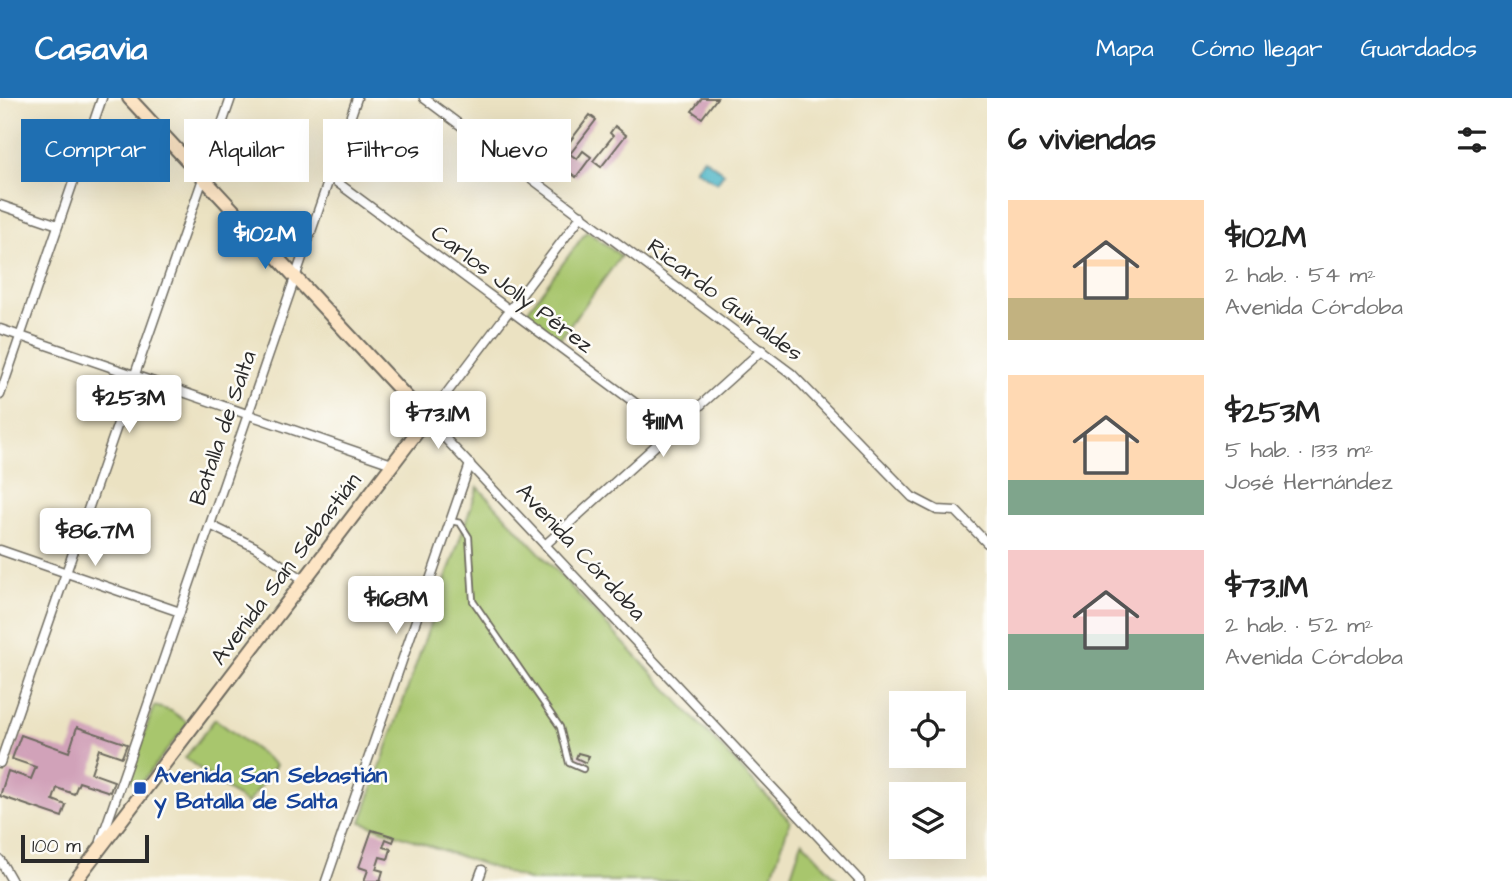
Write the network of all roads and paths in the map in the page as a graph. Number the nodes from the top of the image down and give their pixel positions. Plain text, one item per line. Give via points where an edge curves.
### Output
1 (102, 98) edge
2 (129, 98) edge
3 (231, 98) edge
4 (357, 98) edge
5 (424, 98) edge
6 (224, 119) edge
7 (350, 119) edge
8 (184, 157) edge
9 (202, 182) edge
10 (207, 182) edge
11 (328, 182) edge
12 (337, 182) edge
13 (0, 205) edge
14 (582, 215) junction
15 (58, 225) junction
16 (295, 278) junction
17 (509, 311) junction
18 (0, 329) edge
19 (20, 336) junction
20 (762, 350) junction
21 (135, 375) junction
22 (0, 395) edge
23 (248, 415) junction
24 (427, 419) junction
25 (673, 431) junction
26 (392, 464) junction
27 (470, 464) junction
28 (451, 521) junction
29 (210, 525) junction
30 (987, 543) edge
31 (545, 545) junction
32 (0, 550) edge
33 (66, 574) junction
34 (304, 580) junction
35 (180, 612) junction
36 (0, 763) edge
37 (583, 769) dead end
38 (98, 850) junction
39 (0, 860) edge
40 (482, 870) dead end
41 (12, 881) edge
42 (75, 881) edge
43 (326, 881) edge
44 (478, 881) edge
45 (860, 881) edge

1 - 15 street
2 - 8 street, Avenida Córdoba
3 - 6 street
4 - 7 street, Batalla de Salta
5 - 14 street, Ricardo Guiraldes
9 - 21 street
10 - 16 street, Avenida Córdoba
11 - 16 street, Batalla de Salta
12 - 17 street, Carlos Jolly Pérez
13 - 15 street
14 - 17 street, Avenida San Sebastián
14 - 20 street, Ricardo Guiraldes
15 - 19 street
16 - 23 street, Batalla de Salta
16 - 24 street, Avenida Córdoba
17 - 24 street, Avenida San Sebastián
17 - 25 street, Carlos Jolly Pérez
18 - 19 street
19 - 21 street
19 - 22 street
20 - 25 street
20 - 30 street, Ricardo Guiraldes via 792,374 912,497 937,510 956,511
21 - 23 street
21 - 33 street
23 - 26 street
23 - 29 street, Batalla de Salta
24 - 26 street, Avenida San Sebastián
24 - 27 street, Avenida Córdoba
25 - 31 street
26 - 34 street, Avenida San Sebastián
27 - 28 street
27 - 31 street, Avenida Córdoba
28 - 37 lane via 460,523 469,537 473,601 560,727 569,763
28 - 43 street
29 - 34 street via 255,547
29 - 35 street, Batalla de Salta
31 - 45 street, Avenida Córdoba
32 - 33 street
33 - 35 street
33 - 36 street
34 - 38 street, Avenida San Sebastián
35 - 38 street, Batalla de Salta
38 - 42 street, Avenida San Sebastián
39 - 41 street
40 - 44 street

